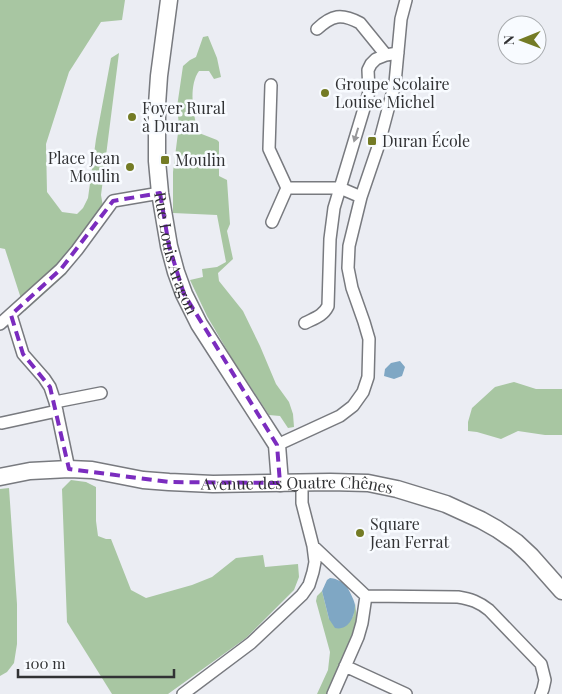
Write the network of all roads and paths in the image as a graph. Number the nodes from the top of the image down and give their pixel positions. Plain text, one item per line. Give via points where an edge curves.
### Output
1 (169, 0) edge
2 (406, 0) edge
3 (318, 29) dead end
4 (398, 53) junction
5 (386, 54) junction
6 (271, 85) dead end
7 (287, 188) junction
8 (340, 188) junction
9 (160, 193) junction
10 (362, 196) junction
11 (272, 222) dead end
12 (11, 315) junction
13 (305, 323) dead end
14 (0, 324) edge
15 (101, 394) dead end
16 (56, 406) junction
17 (2, 423) dead end
18 (277, 445) junction
19 (69, 469) junction
20 (0, 477) edge
21 (280, 483) junction
22 (302, 483) junction
23 (313, 546) junction
24 (562, 591) edge
25 (366, 596) junction
26 (346, 666) junction
27 (183, 694) edge
28 (333, 694) edge
29 (406, 694) edge
30 (541, 694) edge

1 - 9 street, Rue Louis Aragon via 157,105
2 - 4 street
3 - 5 street via 333,17 355,21
4 - 5 street
4 - 10 street via 395,83
5 -> 8 street via 376,59 368,70 369,92
6 - 7 street via 269,149
7 - 8 street
7 - 11 street
8 - 10 street
8 - 13 street via 330,239 328,306 321,316
9 - 12 street via 113,201 61,269
9 - 18 street, Rue Louis Aragon via 169,246 184,294 199,324
10 - 18 street via 348,268 369,338 368,377 363,392 340,416
12 - 14 street
12 - 16 street via 23,354 50,387
15 - 16 street
16 - 17 street
16 - 19 street
18 - 21 street, Rue Louis Aragon
19 - 20 street, Avenue des Quatre Chênes via 30,471
19 - 21 street, Avenue des Quatre Chênes via 169,482
21 - 22 street, Avenue des Quatre Chênes
22 - 23 street via 302,503
22 - 24 street, Avenue des Quatre Chênes via 368,483 446,504 481,520 516,542
23 - 25 street
23 - 27 street via 313,572 302,595 251,642
25 - 26 street via 362,623
25 - 30 street via 458,597 481,604 541,664 545,680
26 - 28 street
26 - 29 street

